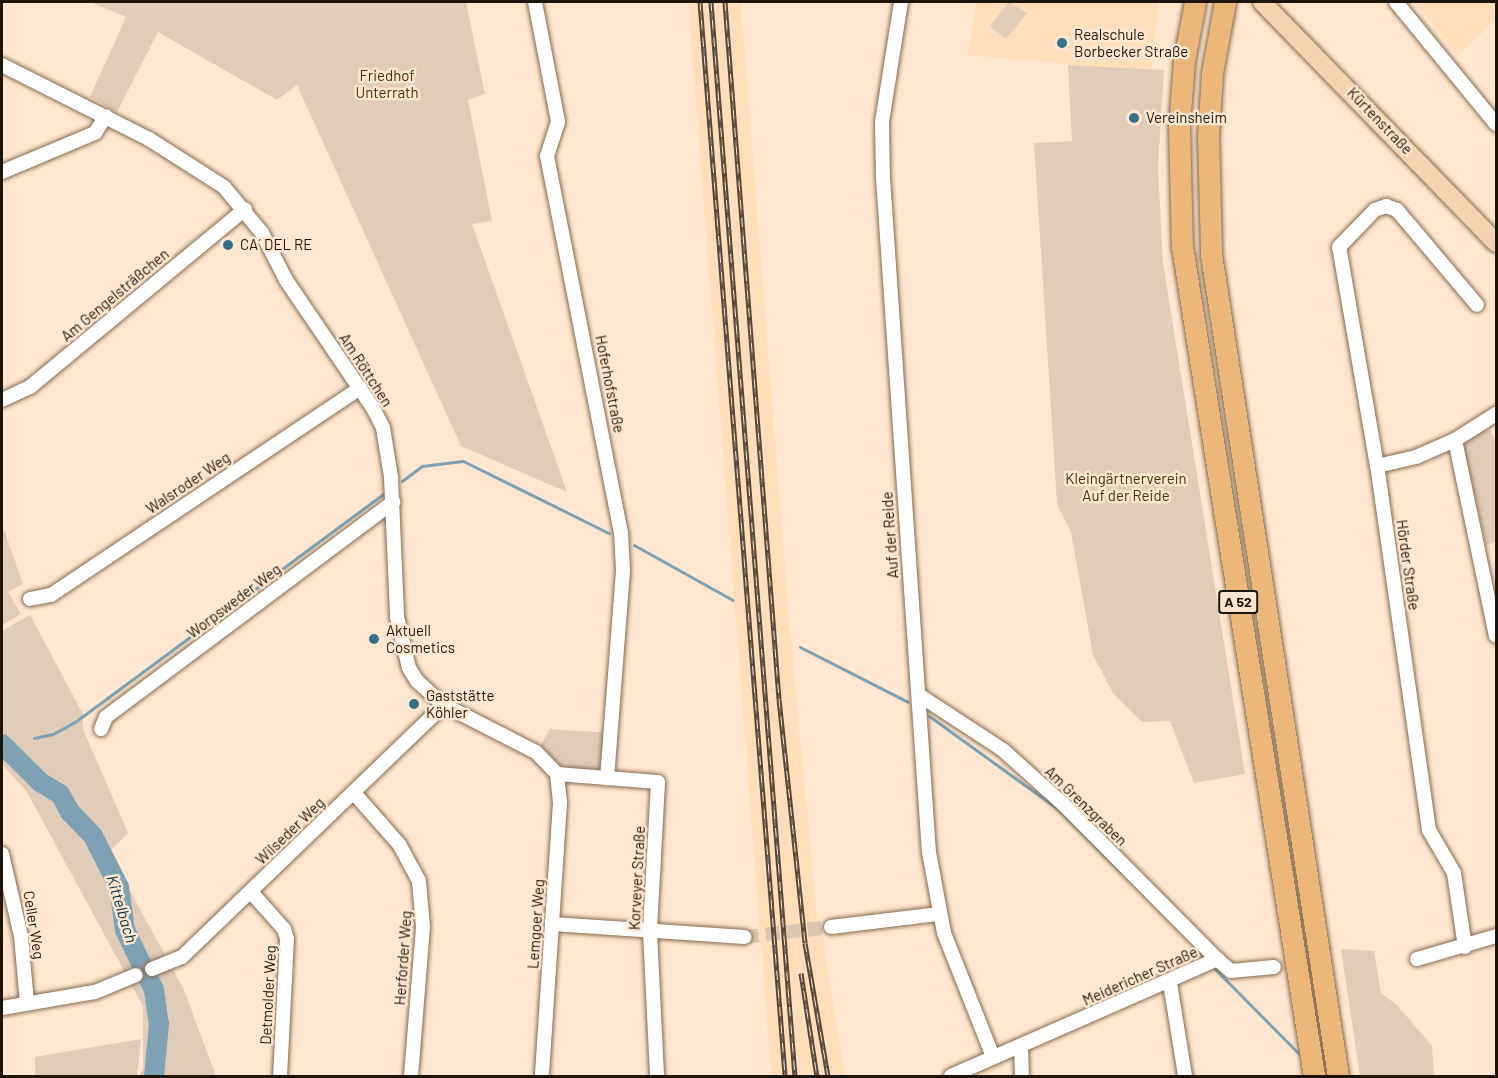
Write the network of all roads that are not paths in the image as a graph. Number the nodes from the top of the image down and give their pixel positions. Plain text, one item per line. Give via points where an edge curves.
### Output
1 (535, 2) edge
2 (901, 2) edge
3 (1195, 2) edge
4 (1225, 2) edge
5 (1262, 2) edge
6 (1396, 2) edge
7 (2, 65) edge
8 (106, 116) junction
9 (1497, 124) edge
10 (2, 172) edge
11 (245, 209) junction
12 (1497, 243) edge
13 (1477, 305) dead end
14 (360, 388) junction
15 (2, 400) edge
16 (1494, 421) edge
17 (1455, 440) junction
18 (1377, 466) junction
19 (393, 502) junction
20 (30, 599) dead end
21 (1497, 636) edge
22 (919, 695) junction
23 (444, 705) junction
24 (100, 729) dead end
25 (557, 774) junction
26 (607, 778) junction
27 (354, 794) junction
28 (2, 854) edge
29 (251, 892) junction
30 (939, 914) junction
31 (553, 924) junction
32 (831, 927) tunnel mouth
33 (650, 933) junction
34 (1497, 936) edge
35 (745, 937) tunnel mouth
36 (1465, 947) junction
37 (1216, 959) junction
38 (1417, 959) dead end
39 (1274, 968) dead end
40 (152, 969) dead end
41 (136, 975) dead end
42 (1170, 983) junction
43 (27, 1003) junction
44 (2, 1008) edge
45 (1021, 1047) junction
46 (993, 1057) junction
47 (280, 1077) edge
48 (411, 1077) edge
49 (542, 1077) edge
50 (657, 1077) edge
51 (951, 1077) edge
52 (1022, 1077) edge
53 (1185, 1077) edge
54 (1314, 1077) edge
55 (1338, 1077) edge

1 - 26 street, Hoferhofstraße via 558,122 547,156 621,532 624,571
2 - 22 street, Auf der Reide via 882,122
3 - 54 highway, A 52 via 1184,61 1179,126 1182,246
4 - 55 highway, A 52 via 1212,73 1208,136 1211,254
5 - 12 main road, Kürtenstraße
6 - 9 street
7 - 8 street, Am Röttchen
8 - 10 street via 95,133
8 - 11 street, Am Röttchen via 209,176
11 - 14 street, Am Röttchen via 286,280
11 - 15 street, Am Gengelsträßchen via 30,387
13 - 18 street, Hörder Straße via 1397,210 1386,206 1375,210 1346,236 1339,255
14 - 19 street, Am Röttchen via 383,428
14 - 20 street, Walsroder Weg via 51,595
16 - 17 street
17 - 18 street via 1416,457
17 - 21 street
18 - 36 street, Hörder Straße via 1429,830 1454,873
19 - 23 street, Am Röttchen via 397,617 403,653 417,681
19 - 24 street, Worpsweder Weg via 106,717
22 - 30 street, Auf der Reide via 929,852
22 - 37 street, Am Grenzgraben via 1012,758 1064,805
23 - 25 street, Am Röttchen via 536,752
23 - 27 street, Wilseder Weg
25 - 26 street, Korveyer Straße
25 - 31 street, Lemgoer Weg via 560,803
26 - 33 street, Korveyer Straße via 658,782
27 - 29 street, Wilseder Weg
27 - 48 street, Herforder Weg via 399,844 419,880 423,927
28 - 43 street, Celler Weg via 21,936
29 - 40 street, Wilseder Weg via 182,957
29 - 47 street, Detmolder Weg via 276,919 287,939
30 - 32 street
30 - 46 street, Auf der Reide
31 - 33 street
31 - 49 street, Lemgoer Weg
33 - 35 street
33 - 50 street, Korveyer Straße
34 - 36 street
36 - 38 street
37 - 39 street, Meidericher Straße via 1231,971
37 - 42 street, Meidericher Straße
41 - 43 street via 95,992
42 - 45 street, Meidericher Straße
42 - 53 street
43 - 44 street
45 - 46 street, Meidericher Straße
45 - 52 street
46 - 51 street, Meidericher Straße

